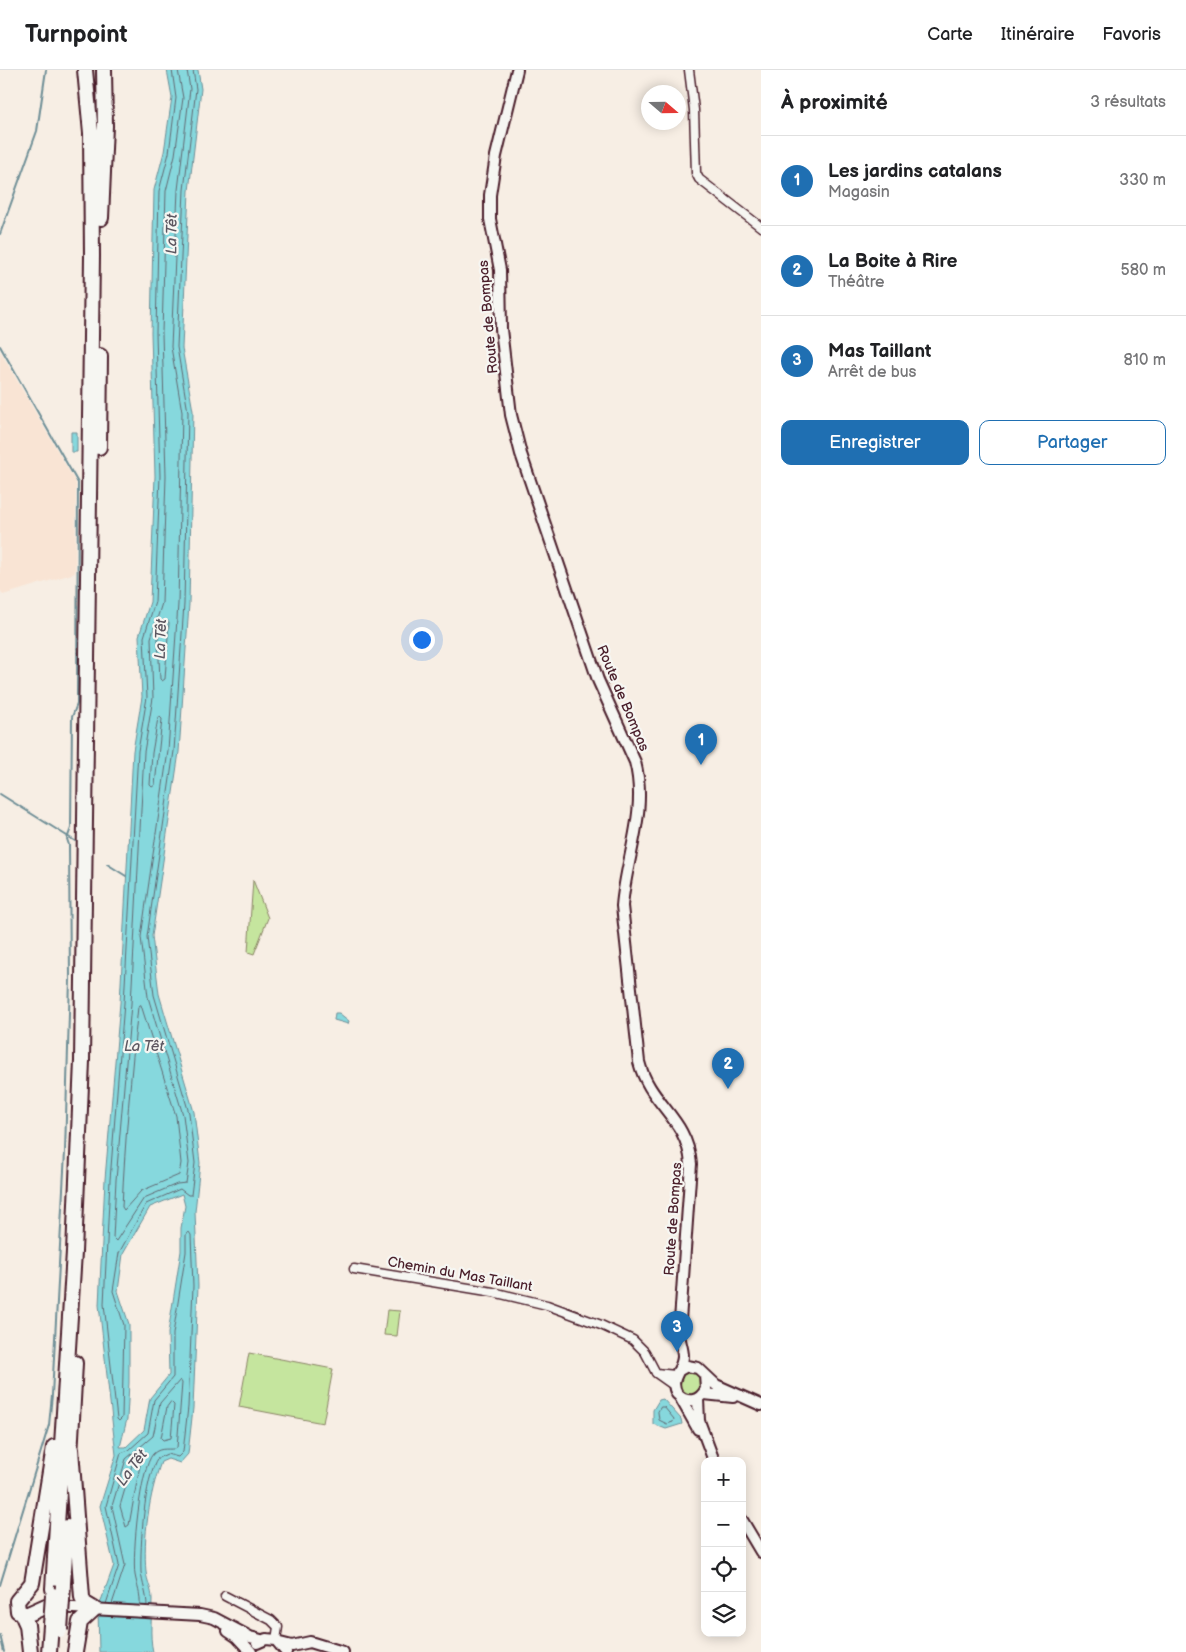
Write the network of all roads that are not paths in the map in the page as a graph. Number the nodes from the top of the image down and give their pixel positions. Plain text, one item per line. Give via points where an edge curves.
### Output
1 (85, 70) edge
2 (95, 70) edge
3 (104, 70) edge
4 (517, 70) edge
5 (689, 70) edge
6 (101, 218) junction
7 (761, 227) edge
8 (354, 1270) dead end
9 (680, 1305) junction
10 (701, 1372) junction
11 (676, 1377) junction
12 (701, 1396) junction
13 (680, 1397) junction
14 (761, 1405) edge
15 (761, 1412) edge
16 (63, 1422) junction
17 (703, 1436) junction
18 (71, 1448) junction
19 (712, 1457) edge
20 (746, 1527) edge
21 (761, 1552) edge
22 (58, 1587) junction
23 (24, 1595) junction
24 (225, 1596) dead end
25 (46, 1606) junction
26 (94, 1609) junction
27 (22, 1614) junction
28 (175, 1615) junction
29 (56, 1628) junction
30 (261, 1640) junction
31 (278, 1641) junction
32 (338, 1650) edge
33 (30, 1652) edge
34 (49, 1652) edge
35 (59, 1652) edge
36 (75, 1652) edge
37 (251, 1652) edge
38 (286, 1652) edge
39 (295, 1652) edge

1 - 16 highway via 91,142 92,256 82,1061
2 - 6 highway
3 - 6 highway
4 - 9 main road, Route de Bompas via 490,195 512,415 521,454 598,680 638,774 638,824 622,906 639,1062 650,1090 690,1146
5 - 7 street via 696,174
6 - 18 highway via 90,1060
8 - 11 street, Chemin du Mas Taillant via 493,1292 547,1305 633,1340 645,1352 656,1373
9 - 10 main road via 690,1358
9 - 11 main road via 679,1335 683,1356
10 - 11 main road via 688,1366
10 - 12 main road via 707,1385
10 - 14 main road via 716,1385
11 - 13 main road
12 - 13 main road via 689,1400
12 - 15 main road via 730,1396
12 - 17 main road via 697,1414
13 - 17 main road
16 - 22 highway
16 - 23 highway via 54,1444 32,1584
17 - 19 main road
18 - 22 highway
18 - 26 highway via 82,1597 84,1604
20 - 21 main road
22 - 29 highway, bridge
23 - 25 highway
23 - 27 highway via 16,1606
24 - 31 street via 275,1624 279,1631
25 - 26 main road
25 - 27 highway via 31,1614
26 - 28 main road
26 - 36 highway via 80,1622
27 - 33 highway
28 - 30 main road via 214,1618 250,1638
28 - 37 main road via 219,1626 237,1637
29 - 34 highway
29 - 35 highway
30 - 31 main road
30 - 37 main road
31 - 32 main road via 292,1646 310,1642
31 - 38 main road
32 - 39 main road via 305,1648

